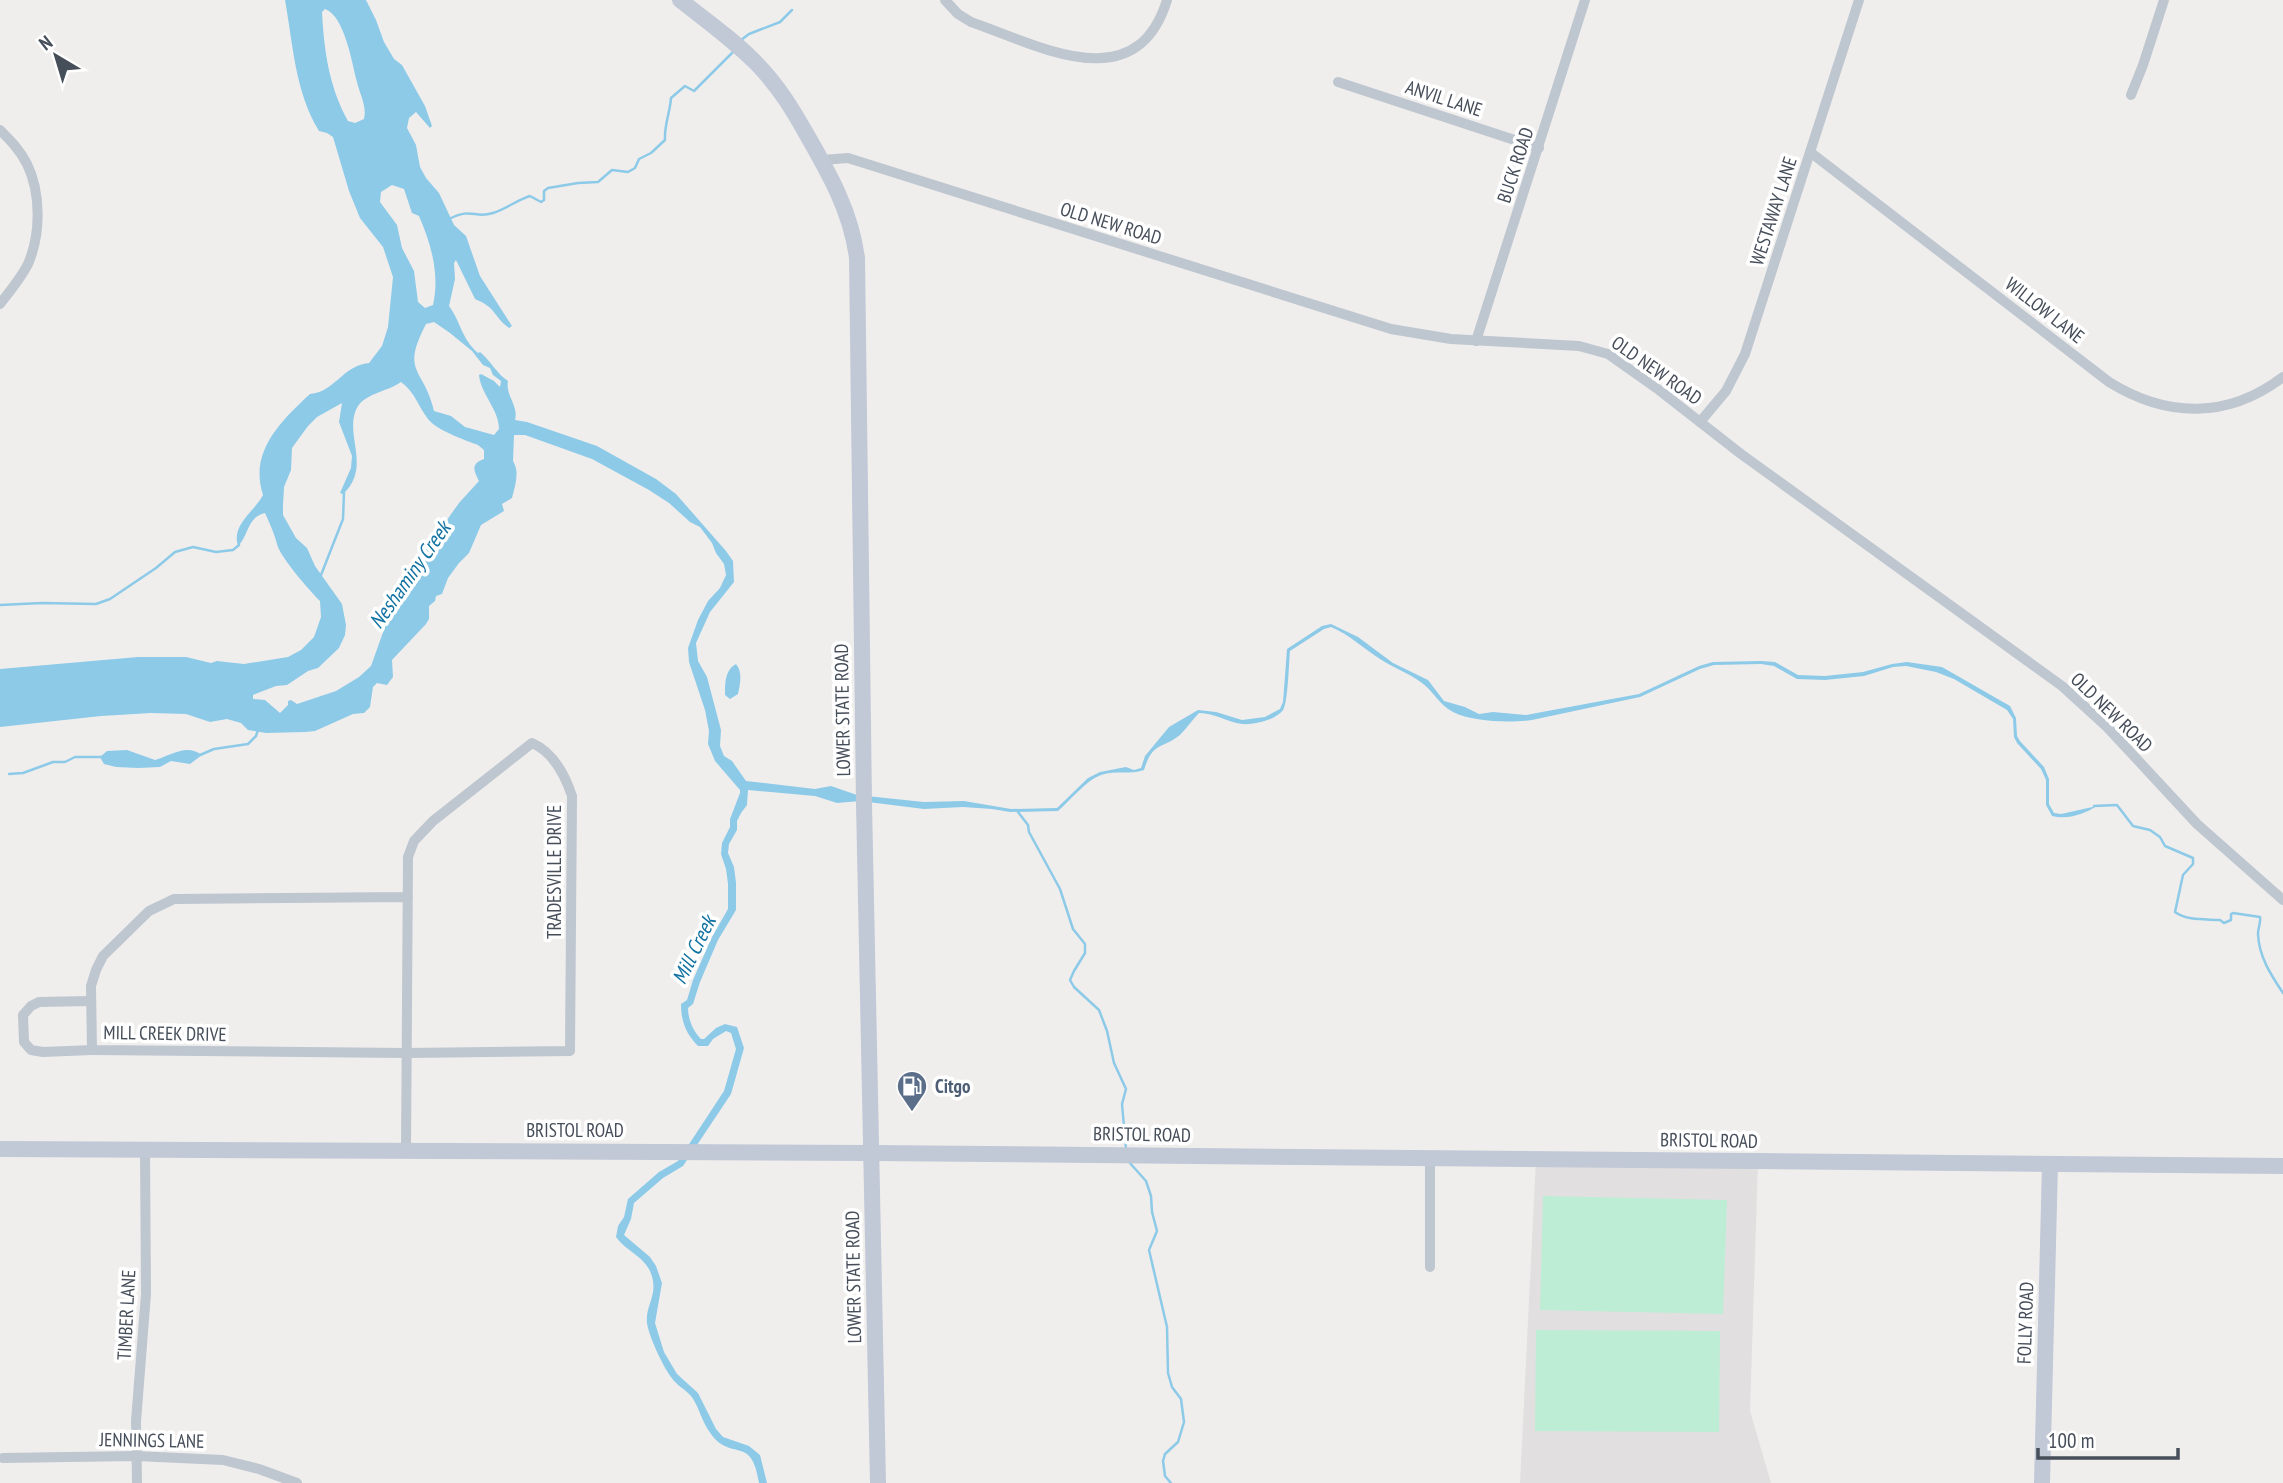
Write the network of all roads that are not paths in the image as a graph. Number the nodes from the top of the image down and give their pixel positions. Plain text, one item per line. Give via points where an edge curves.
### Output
1 (680, 0) edge
2 (945, 0) edge
3 (1167, 0) edge
4 (1585, 0) edge
5 (1859, 0) edge
6 (2164, 0) edge
7 (1338, 82) dead end
8 (2131, 95) dead end
9 (0, 130) edge
10 (1539, 148) junction
11 (1810, 152) junction
12 (822, 160) junction
13 (0, 304) edge
14 (1476, 341) junction
15 (2283, 377) edge
16 (1700, 422) junction
17 (408, 897) junction
18 (2283, 900) edge
19 (91, 1001) junction
20 (92, 1050) junction
21 (406, 1053) junction
22 (0, 1149) edge
23 (145, 1150) junction
24 (405, 1150) junction
25 (872, 1153) junction
26 (1430, 1158) junction
27 (2050, 1164) junction
28 (2283, 1166) edge
29 (1430, 1267) dead end
30 (136, 1456) junction
31 (3, 1458) dead end
32 (137, 1483) edge
33 (297, 1483) edge
34 (878, 1483) edge
35 (2042, 1483) edge

1 - 12 main road, LOWER STATE ROAD via 746,53 784,95
2 - 3 street via 971,22 1088,60 1120,55 1138,45 1159,21
4 - 10 street, BUCK ROAD
5 - 11 street, WESTAWAY LANE
6 - 8 street
7 - 10 street, ANVIL LANE
9 - 13 street via 31,174 37,223 28,264
10 - 14 street, BUCK ROAD
11 - 15 street, WILLOW LANE via 2109,382 2136,397 2179,408 2214,408 2249,398
11 - 16 street, WESTAWAY LANE via 1745,354 1726,391
12 - 14 street, OLD NEW ROAD via 862,162 1391,329
12 - 25 main road, LOWER STATE ROAD via 844,204 858,258
14 - 16 street, OLD NEW ROAD via 1599,350
16 - 18 street, OLD NEW ROAD via 2062,686 2197,824
17 - 19 street, MILL CREEK DRIVE via 173,899 149,911 103,956 91,986
17 - 21 street, TRADESVILLE DRIVE
17 - 21 street, TRADESVILLE DRIVE via 408,857 414,841 532,743 540,746 555,762 572,796 570,1051
19 - 20 street, MILL CREEK DRIVE
19 - 20 street via 39,1002 23,1015 24,1042 31,1050
20 - 21 street, MILL CREEK DRIVE
21 - 24 street, TRADESVILLE DRIVE
22 - 23 main road, BRISTOL ROAD
23 - 24 main road, BRISTOL ROAD
23 - 30 street, TIMBER LANE via 146,1294
24 - 25 main road, BRISTOL ROAD
25 - 26 main road, BRISTOL ROAD
25 - 34 main road, LOWER STATE ROAD
26 - 27 main road, BRISTOL ROAD
26 - 29 street
27 - 28 main road, BRISTOL ROAD
27 - 35 main road, FOLLY ROAD
30 - 31 street, JENNINGS LANE
30 - 32 street, TIMBER LANE
30 - 33 street, JENNINGS LANE via 223,1460

